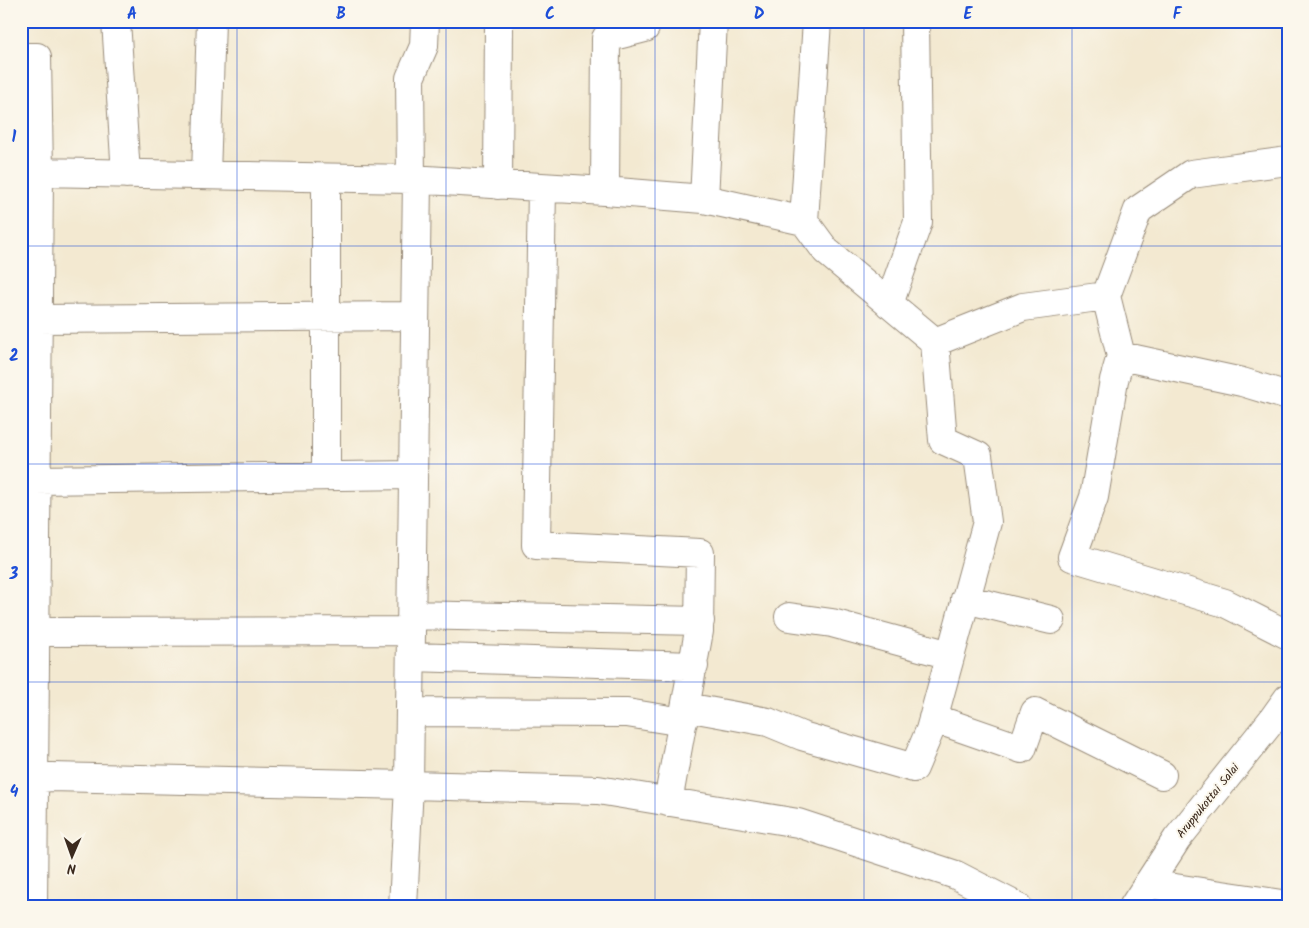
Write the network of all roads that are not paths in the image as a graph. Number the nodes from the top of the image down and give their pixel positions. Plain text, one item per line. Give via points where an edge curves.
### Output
1 (116, 21) edge
2 (211, 21) edge
3 (424, 21) edge
4 (499, 21) edge
5 (645, 21) edge
6 (713, 21) edge
7 (817, 21) edge
8 (915, 21) edge
9 (21, 57) edge
10 (1288, 161) edge
11 (126, 174) junction
12 (206, 175) junction
13 (326, 178) junction
14 (414, 179) junction
15 (498, 185) junction
16 (33, 188) edge
17 (542, 188) junction
18 (605, 191) junction
19 (704, 199) junction
20 (804, 221) junction
21 (1106, 296) junction
22 (889, 304) junction
23 (415, 316) junction
24 (327, 317) junction
25 (38, 319) junction
26 (935, 342) junction
27 (1121, 356) junction
28 (29, 362) edge
29 (1288, 396) edge
30 (413, 475) junction
31 (326, 476) junction
32 (36, 480) junction
33 (965, 599) junction
34 (790, 617) dead end
35 (1051, 620) dead end
36 (700, 621) junction
37 (28, 630) edge
38 (411, 634) junction
39 (1288, 635) edge
40 (950, 655) junction
41 (694, 666) junction
42 (1288, 698) edge
43 (410, 712) junction
44 (685, 714) junction
45 (933, 718) junction
46 (1162, 775) dead end
47 (28, 778) edge
48 (409, 785) junction
49 (668, 802) junction
50 (1148, 884) junction
51 (1288, 906) edge
52 (33, 907) edge
53 (403, 907) edge
54 (1018, 907) edge
55 (1133, 907) edge

1 - 11 street
2 - 12 street
3 - 14 street via 424,46 410,78
4 - 15 street
5 - 18 street via 645,28 606,38
6 - 19 street
7 - 20 street
8 - 22 street via 918,222
9 - 16 street via 37,57
10 - 21 street via 1191,174 1138,210
11 - 12 street
11 - 16 street
12 - 13 street
13 - 14 street
13 - 24 street
14 - 15 street
14 - 23 street
15 - 17 street
16 - 25 street
17 - 18 street
17 - 36 street via 536,545 700,553
18 - 19 street
19 - 20 street
20 - 22 street via 826,251
21 - 26 street via 1023,307
21 - 27 street
22 - 26 street
23 - 24 street
23 - 30 street
24 - 25 street
24 - 31 street
25 - 28 street
26 - 33 street via 943,440 978,456 987,522
27 - 29 street via 1242,382
27 - 39 street via 1094,497 1072,557 1225,603
28 - 32 street
30 - 31 street
30 - 38 street
31 - 32 street
32 - 37 street
33 - 35 street
33 - 40 street
34 - 40 street via 832,623
36 - 38 street
36 - 41 street
37 - 38 street
37 - 47 street
38 - 41 street
38 - 43 street
40 - 45 street
41 - 44 street
42 - 50 street, Aruppukottai Salai via 1177,839
43 - 44 street
43 - 48 street
44 - 45 street via 768,722 802,736 914,768
44 - 49 street
45 - 46 street via 1022,749 1035,712
47 - 48 street
47 - 52 street
48 - 49 street via 598,790
48 - 53 street
49 - 54 street via 798,823 956,876
50 - 51 street
50 - 55 street, Aruppukottai Salai

